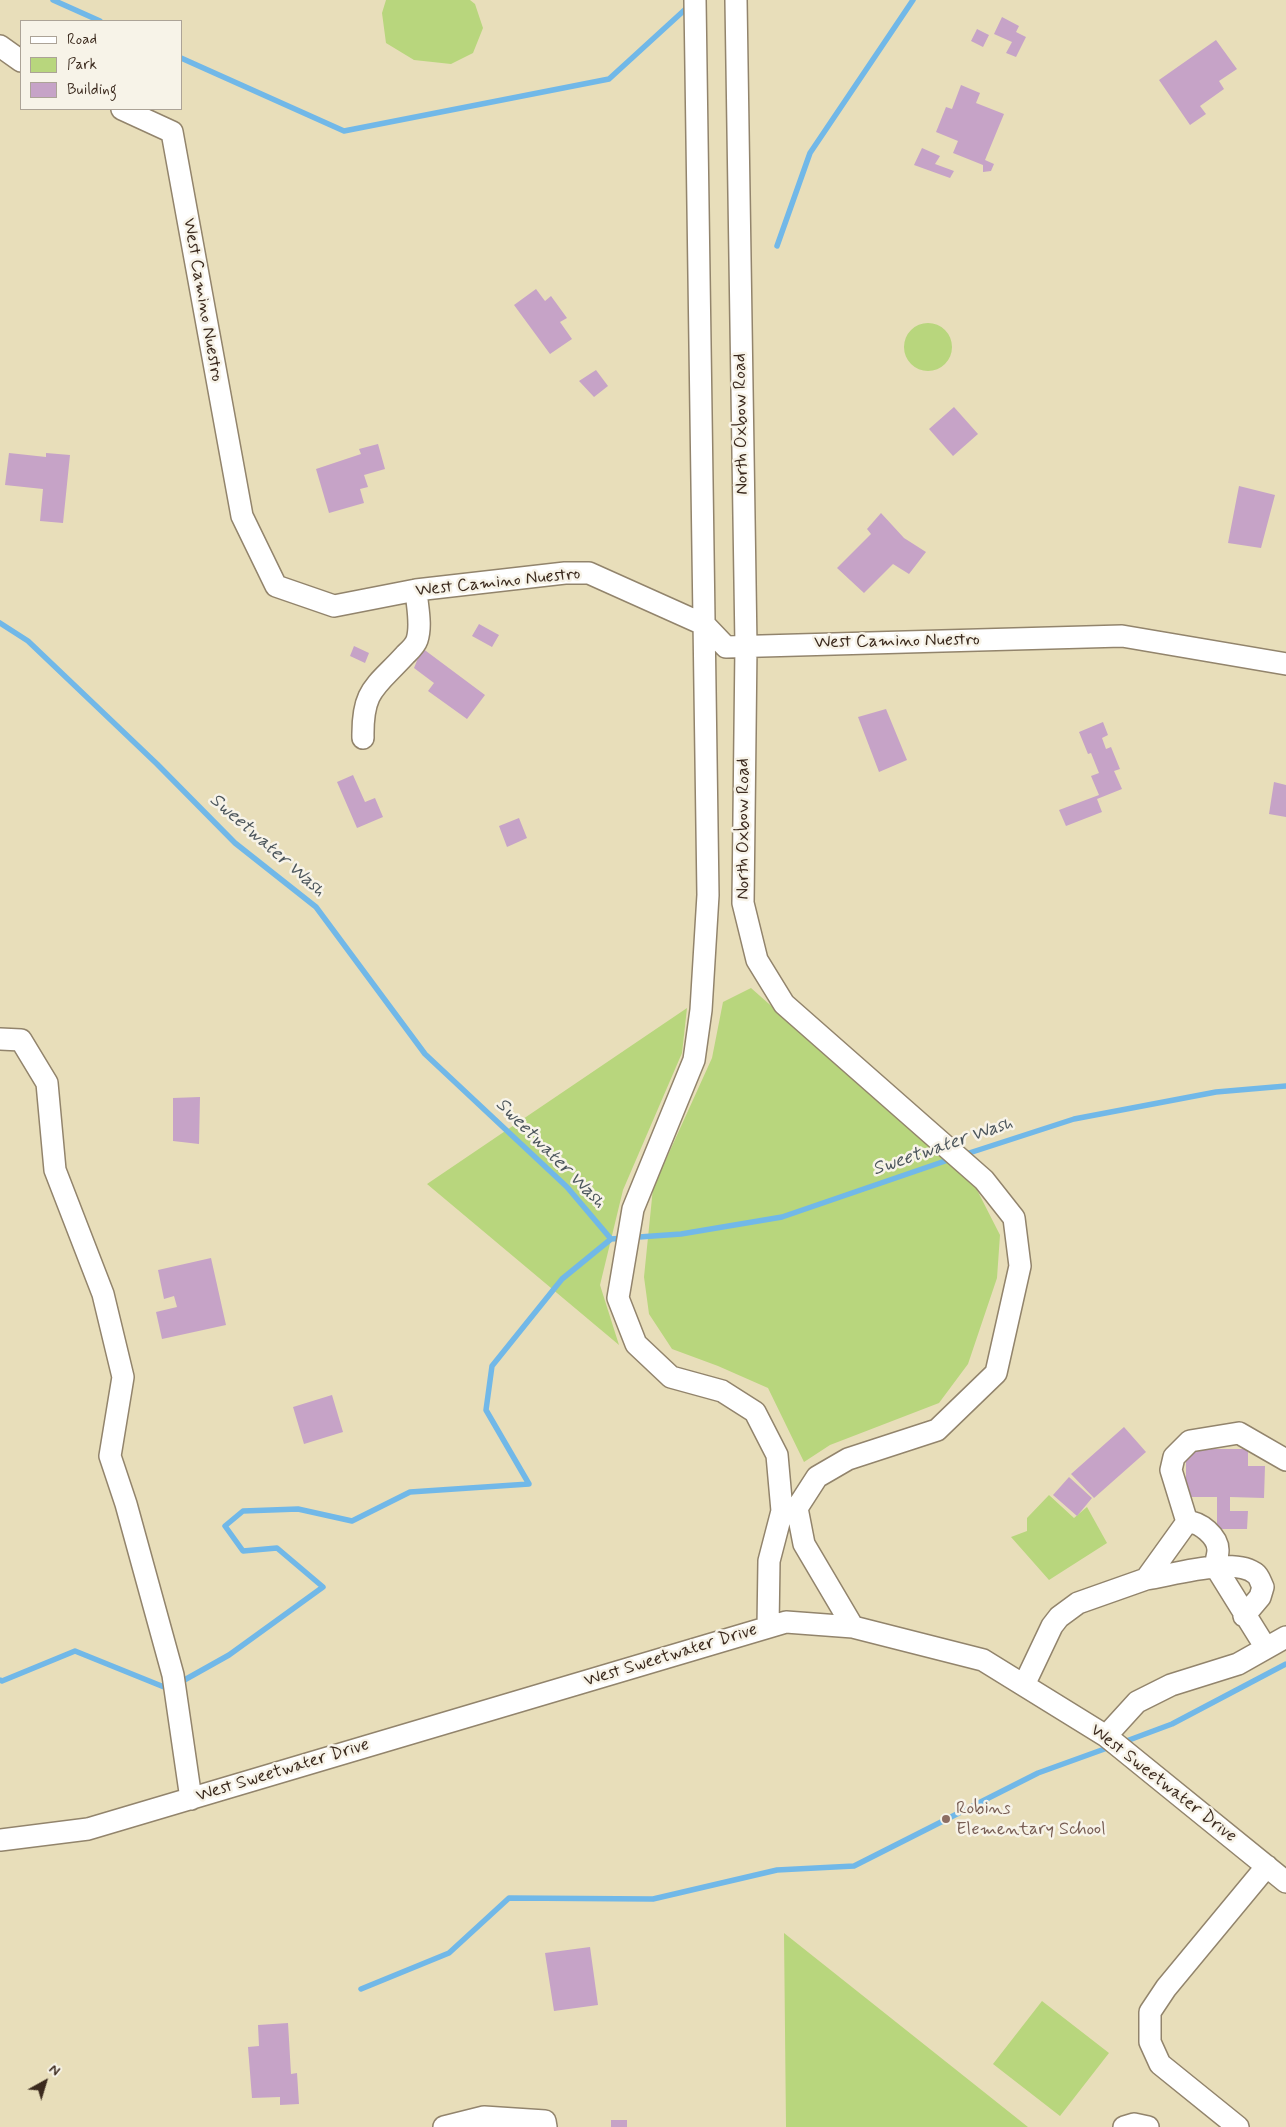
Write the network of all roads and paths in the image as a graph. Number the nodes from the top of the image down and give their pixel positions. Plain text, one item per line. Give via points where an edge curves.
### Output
1 (695, 0) edge
2 (736, 0) edge
3 (0, 46) edge
4 (20, 60) edge
5 (124, 110) edge
6 (416, 590) junction
7 (705, 625) junction
8 (746, 646) junction
9 (1286, 664) edge
10 (363, 738) dead end
11 (0, 1039) edge
12 (1286, 1460) edge
13 (1188, 1522) junction
14 (1215, 1566) junction
15 (1146, 1579) junction
16 (1244, 1616) junction
17 (768, 1627) junction
18 (853, 1628) junction
19 (1286, 1637) edge
20 (1266, 1648) junction
21 (1024, 1685) junction
22 (1106, 1736) junction
23 (191, 1799) junction
24 (0, 1840) edge
25 (1267, 1866) junction
26 (1286, 1882) edge
27 (546, 2124) edge
28 (444, 2127) edge
29 (1124, 2127) edge
30 (1148, 2127) edge
31 (1238, 2127) edge

1 - 7 street, North Oxbow Road
2 - 8 street, North Oxbow Road
3 - 4 street
5 - 6 street, West Camino Nuestro via 172,132 242,516 276,586 334,606
6 - 7 street, West Camino Nuestro via 589,573
6 - 10 street via 419,626 416,642 370,694 363,720
7 - 8 street, West Camino Nuestro via 726,647
7 - 17 street, North Oxbow Road via 708,894 702,1010 694,1060 633,1210 618,1298 636,1344 671,1377 722,1391 755,1412 776,1455 782,1511 769,1561
8 - 9 street, West Camino Nuestro via 1122,636
8 - 18 street, North Oxbow Road via 743,903 757,960 784,1004 984,1180 1014,1218 1020,1266 996,1373 937,1430 848,1459 817,1477 797,1508 804,1544
11 - 23 street via 21,1040 47,1083 55,1170 103,1294 123,1377 110,1456 174,1675
12 - 13 street via 1239,1433 1190,1441 1174,1457 1171,1470
13 - 14 street via 1210,1531 1218,1548
13 - 15 street
14 - 15 street
14 - 16 street
14 - 16 street via 1238,1565 1256,1574 1263,1587 1260,1597
15 - 21 street via 1078,1603 1059,1617
16 - 20 street
17 - 18 street, West Sweetwater Drive via 786,1622
17 - 23 street, West Sweetwater Drive
18 - 21 street, West Sweetwater Drive via 984,1660
19 - 20 street
20 - 22 street via 1238,1664 1171,1685 1137,1702
21 - 22 street, West Sweetwater Drive
22 - 25 street, West Sweetwater Drive
23 - 24 street, West Sweetwater Drive via 88,1829
25 - 26 street, West Sweetwater Drive
25 - 31 street via 1166,1988 1150,2012 1150,2042 1160,2064
27 - 28 street via 484,2117
29 - 30 street via 1134,2124

